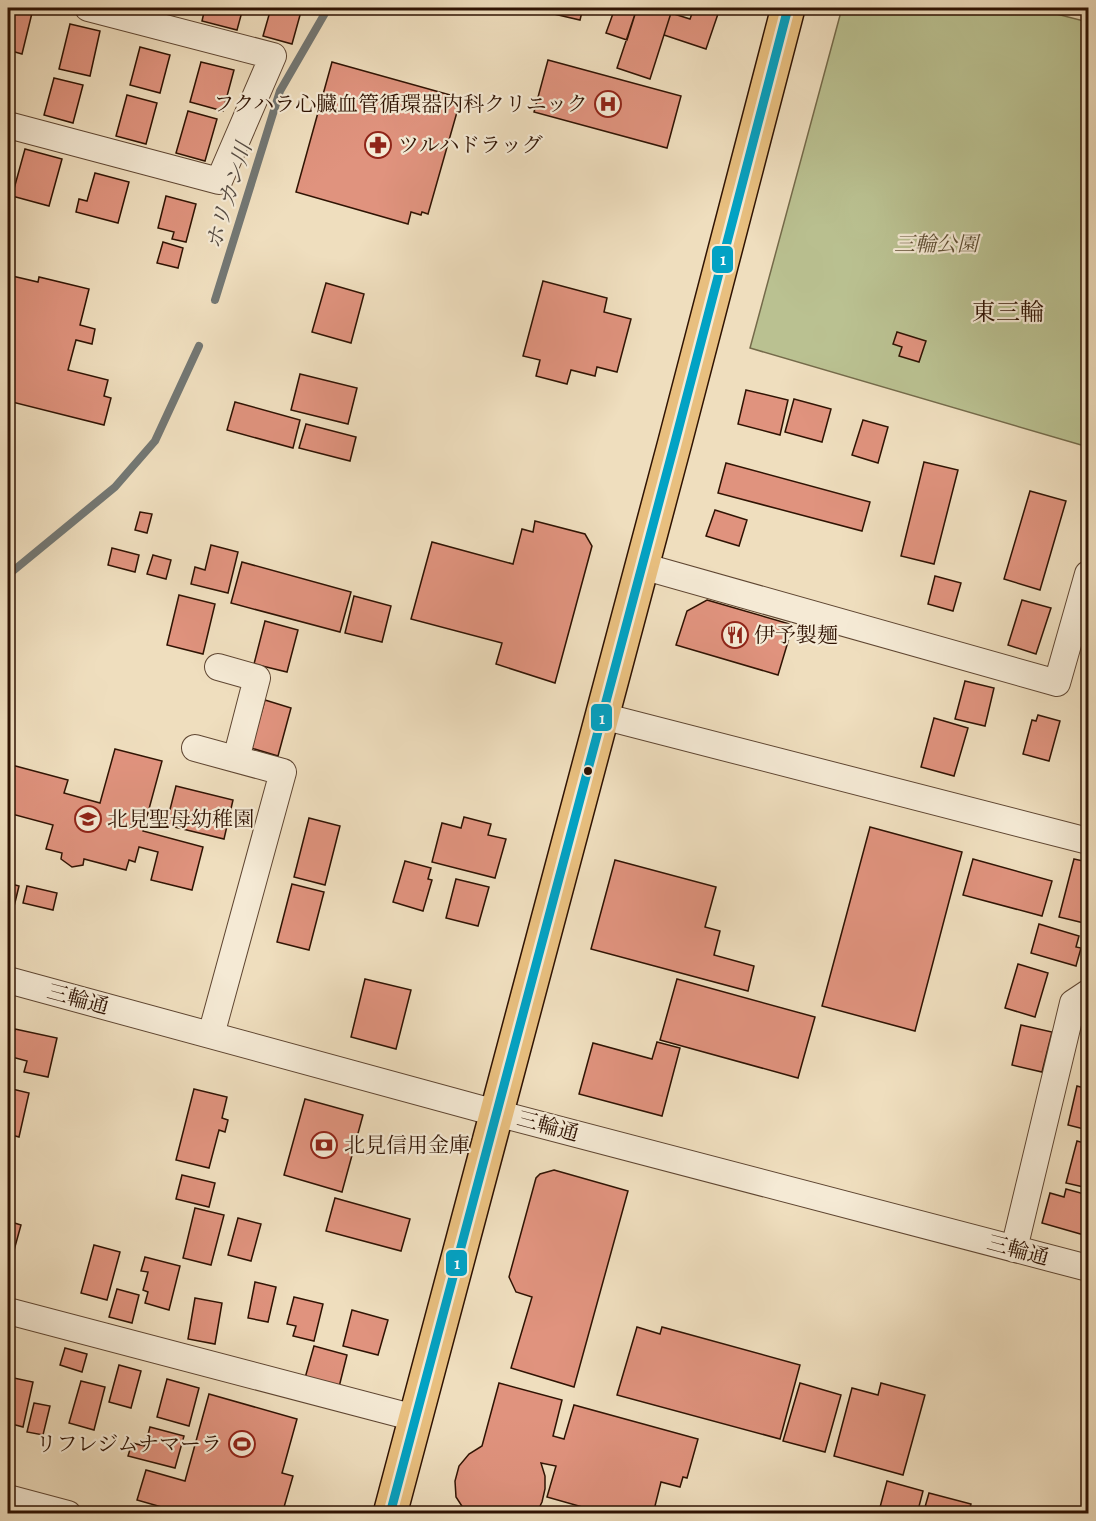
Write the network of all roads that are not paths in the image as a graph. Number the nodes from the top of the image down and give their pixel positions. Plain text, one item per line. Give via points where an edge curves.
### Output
1 (88, 8) edge
2 (788, 8) edge
3 (8, 125) edge
4 (642, 566) junction
5 (1089, 574) edge
6 (218, 667) dead end
7 (602, 716) junction
8 (195, 748) dead end
9 (236, 759) junction
10 (1089, 841) edge
11 (8, 980) edge
12 (1089, 993) edge
13 (211, 1035) junction
14 (496, 1113) junction
15 (1014, 1249) junction
16 (1089, 1268) edge
17 (8, 1311) edge
18 (415, 1419) junction
19 (8, 1498) edge
20 (68, 1514) edge
21 (390, 1514) edge

1 - 3 street via 273,56 219,182
2 - 4 highway
4 - 5 street via 1056,683
4 - 7 highway
6 - 9 street via 257,678
7 - 10 street
7 - 14 highway
8 - 9 street
9 - 13 street via 283,772
11 - 13 street, 三輪通
12 - 15 street via 1073,1003
13 - 14 street, 三輪通
14 - 15 street, 三輪通
14 - 18 highway
15 - 16 street, 三輪通
17 - 18 street
18 - 21 highway
19 - 20 street

